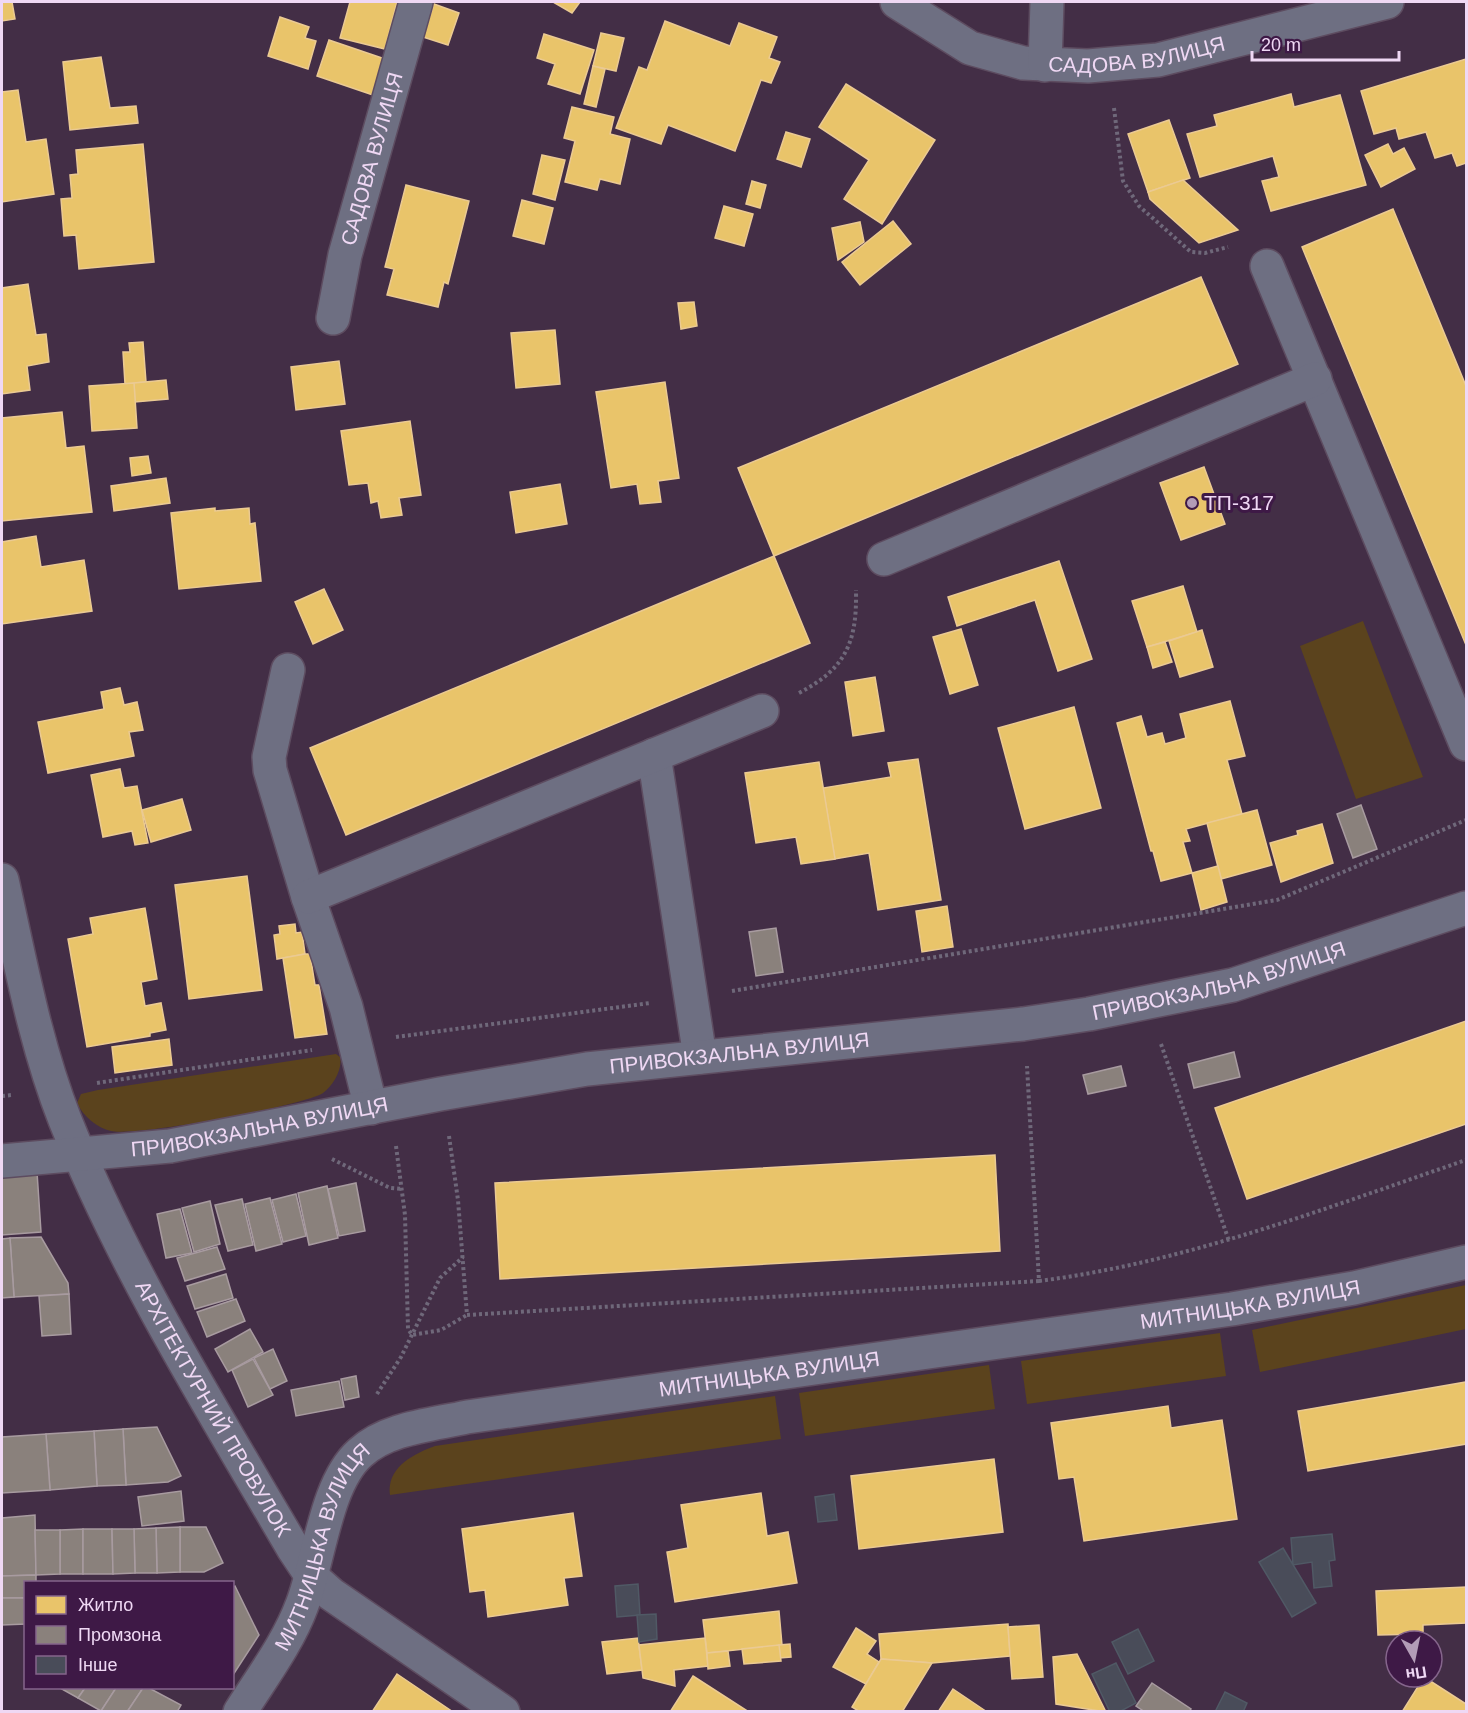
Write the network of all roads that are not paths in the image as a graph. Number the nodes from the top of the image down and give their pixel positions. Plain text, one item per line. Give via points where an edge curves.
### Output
1 (416, 2) edge
2 (897, 2) edge
3 (1047, 2) edge
4 (1387, 2) edge
5 (1045, 65) junction
6 (1267, 266) road end
7 (333, 318) dead end
8 (1315, 379) junction
9 (884, 559) road end
10 (288, 670) dead end
11 (762, 711) road end
12 (1467, 744) edge
13 (654, 755) junction
14 (2, 880) edge
15 (308, 897) junction
16 (1467, 908) edge
17 (700, 1057) junction
18 (379, 1107) junction
19 (81, 1156) junction
20 (2, 1161) edge
21 (1467, 1262) edge
22 (312, 1578) junction
23 (240, 1712) edge
24 (502, 1712) edge

1 - 7 street, САДОВА ВУЛИЦЯ via 345,255
2 - 5 street, САДОВА ВУЛИЦЯ via 970,48
3 - 5 street
4 - 5 street, САДОВА ВУЛИЦЯ via 1158,60 1109,66
6 - 8 street
8 - 9 street
8 - 12 street
10 - 15 street via 269,757 270,770
11 - 13 street
13 - 15 street
13 - 17 street
14 - 19 street, АРХІТЕКТУРНИЙ ПРОВУЛОК via 39,1036
15 - 18 street
16 - 17 street, ПРИВОКЗАЛЬНА ВУЛИЦЯ via 1272,974 1147,1003 1023,1024
17 - 18 street, ПРИВОКЗАЛЬНА ВУЛИЦЯ via 587,1070
18 - 19 street, ПРИВОКЗАЛЬНА ВУЛИЦЯ via 170,1146
19 - 20 street, ПРИВОКЗАЛЬНА ВУЛИЦЯ
19 - 22 street, АРХІТЕКТУРНИЙ ПРОВУЛОК via 166,1327
21 - 22 street, МИТНИЦЬКА ВУЛИЦЯ via 1354,1288 1233,1309 466,1417 390,1435 358,1454 336,1491
22 - 23 street, МИТНИЦЬКА ВУЛИЦЯ via 286,1639
22 - 24 street, АРХІТЕКТУРНИЙ ПРОВУЛОК

